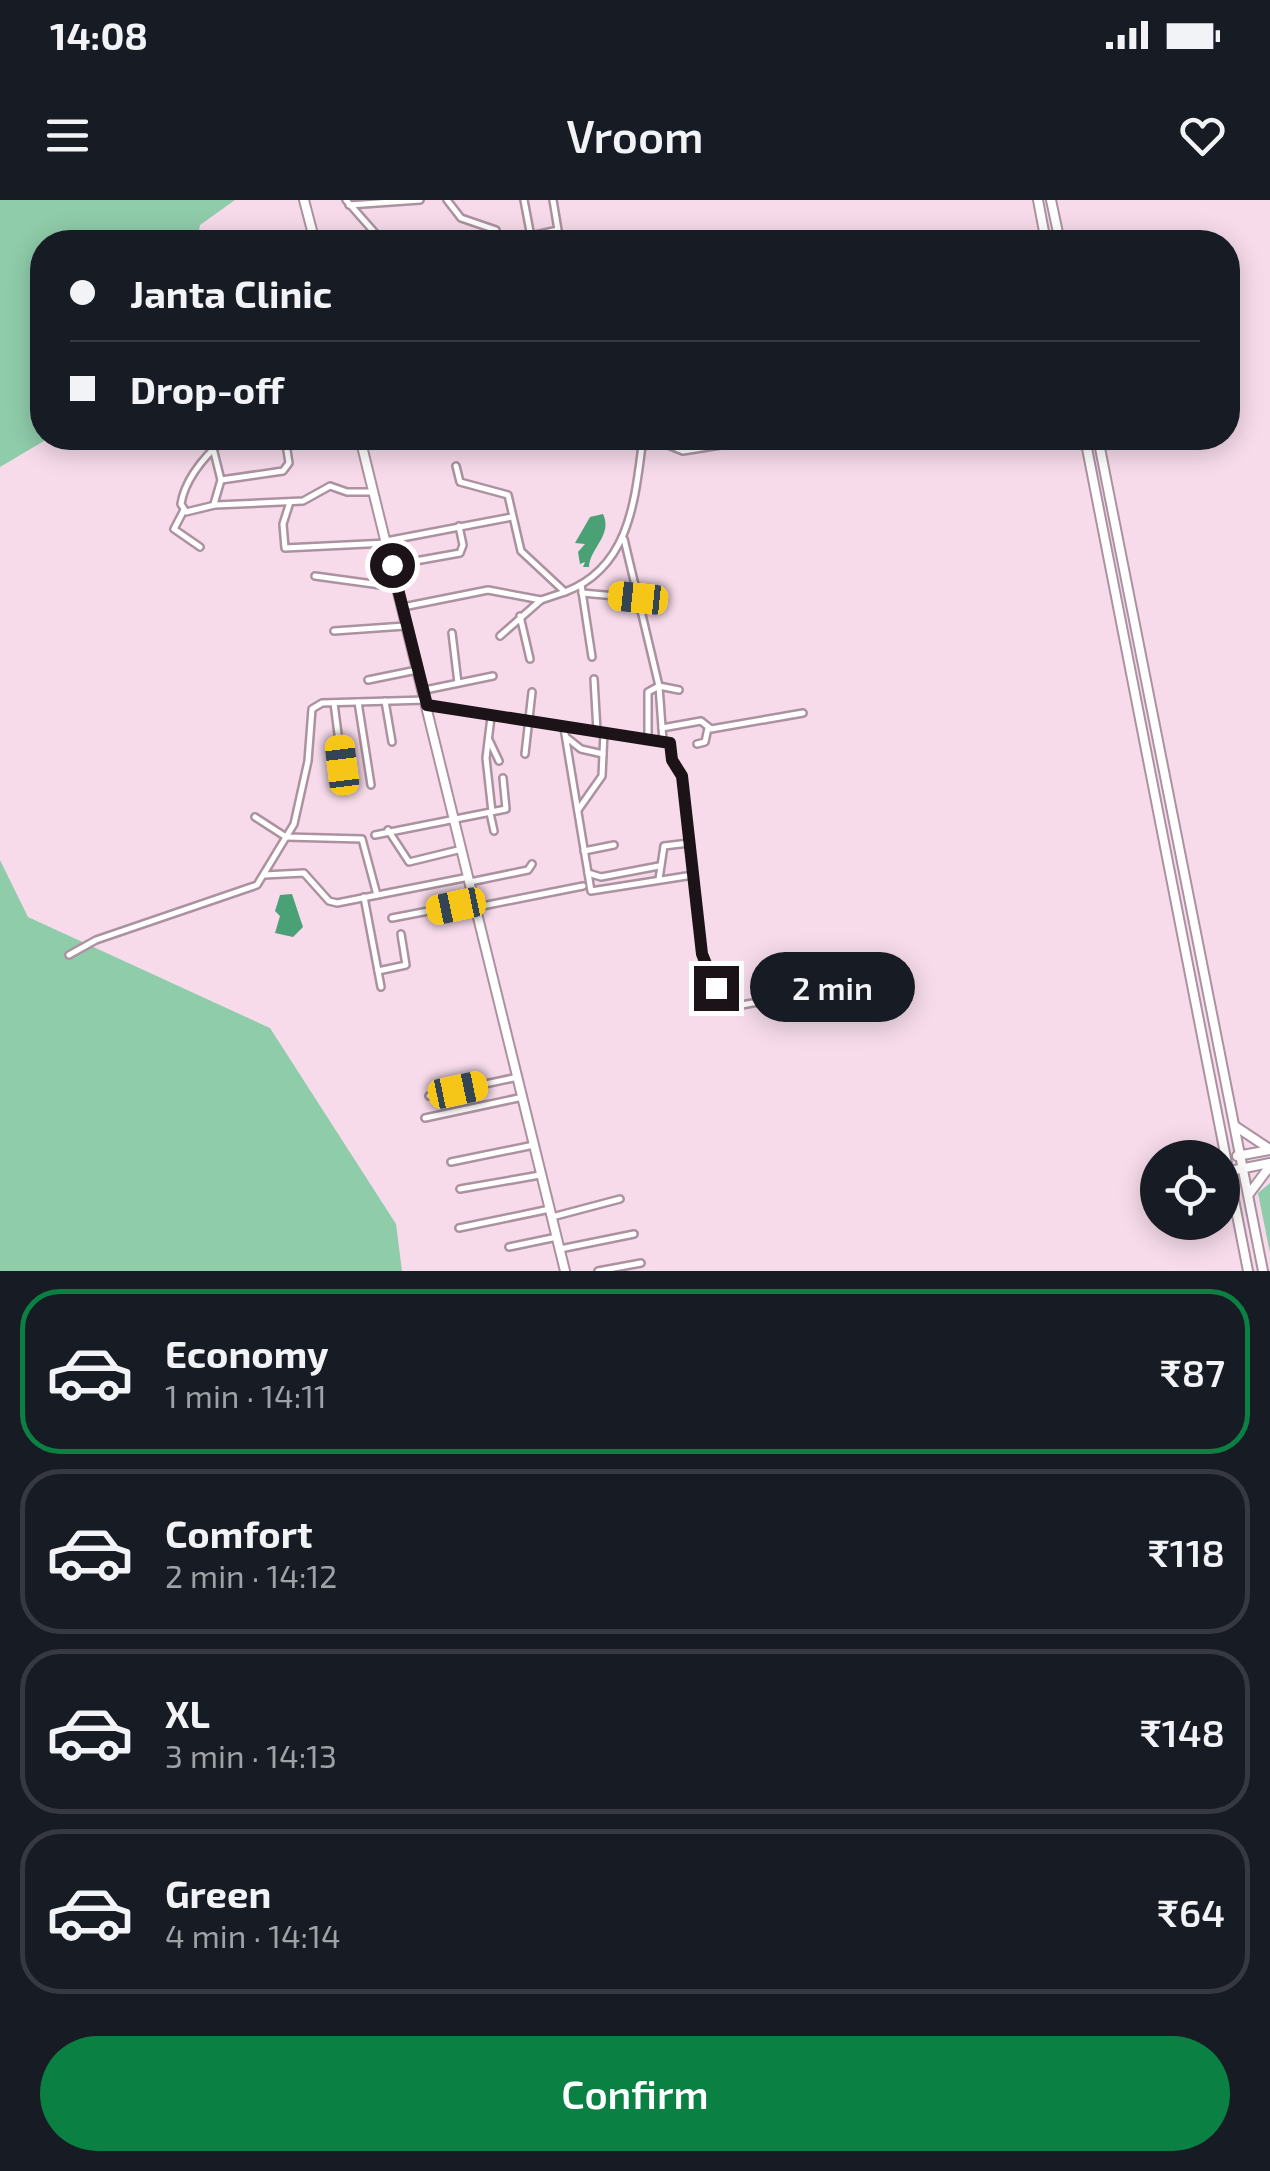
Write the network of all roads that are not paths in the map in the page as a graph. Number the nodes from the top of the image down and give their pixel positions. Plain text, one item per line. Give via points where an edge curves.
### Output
1 (304, 200) edge
2 (420, 200) edge
3 (447, 200) edge
4 (524, 200) edge
5 (554, 200) edge
6 (1038, 200) edge
7 (1051, 200) edge
8 (347, 202) edge
9 (311, 230) edge
10 (372, 230) edge
11 (496, 230) edge
12 (530, 230) edge
13 (558, 230) edge
14 (1044, 230) edge
15 (1057, 230) edge
16 (287, 450) edge
17 (363, 450) edge
18 (641, 450) edge
19 (1087, 450) edge
20 (1100, 450) edge
21 (214, 452) joint
22 (456, 466) dead end
23 (221, 480) junction
24 (372, 492) junction
25 (290, 502) junction
26 (214, 505) junction
27 (184, 510) junction
28 (512, 516) junction
29 (459, 526) junction
30 (624, 538) junction
31 (386, 542) junction
32 (200, 547) dead end
33 (392, 565) junction
34 (315, 576) dead end
35 (398, 587) junction
36 (581, 589) junction
37 (565, 592) junction
38 (638, 598) junction
39 (541, 600) junction
40 (403, 607) junction
41 (520, 616) junction
42 (408, 626) junction
43 (334, 631) dead end
44 (452, 633) dead end
45 (500, 636) dead end
46 (592, 657) dead end
47 (530, 660) dead end
48 (420, 669) junction
49 (493, 676) dead end
50 (594, 679) dead end
51 (368, 680) dead end
52 (458, 683) junction
53 (659, 686) junction
54 (678, 690) dead end
55 (532, 692) dead end
56 (426, 698) junction
57 (358, 702) junction
58 (385, 702) junction
59 (334, 703) junction
60 (804, 713) dead end
61 (491, 717) junction
62 (531, 723) junction
63 (662, 728) junction
64 (708, 728) junction
65 (600, 731) junction
66 (564, 732) junction
67 (488, 737) junction
68 (648, 738) junction
69 (663, 741) junction
70 (392, 742) dead end
71 (696, 744) dead end
72 (526, 754) dead end
73 (603, 754) junction
74 (499, 761) dead end
75 (342, 765) dead end
76 (503, 778) dead end
77 (371, 785) dead end
78 (578, 811) junction
79 (491, 812) junction
80 (255, 818) dead end
81 (455, 819) junction
82 (388, 830) junction
83 (494, 831) dead end
84 (375, 835) dead end
85 (286, 837) junction
86 (689, 842) junction
87 (614, 846) dead end
88 (462, 849) junction
89 (584, 851) junction
90 (532, 864) dead end
91 (659, 866) junction
92 (588, 873) junction
93 (264, 875) junction
94 (693, 875) junction
95 (659, 879) junction
96 (470, 880) junction
97 (583, 886) dead end
98 (376, 894) junction
99 (364, 897) junction
100 (476, 904) junction
101 (392, 918) dead end
102 (401, 934) dead end
103 (69, 955) dead end
104 (378, 971) junction
105 (381, 987) dead end
106 (1208, 990) junction
107 (1195, 992) junction
108 (758, 1002) dead end
109 (518, 1077) junction
110 (428, 1096) dead end
111 (523, 1096) junction
112 (426, 1118) dead end
113 (1235, 1126) junction
114 (1224, 1140) edge
115 (1237, 1140) edge
116 (534, 1145) junction
117 (1270, 1149) edge
118 (1240, 1156) joint
119 (450, 1162) dead end
120 (1270, 1164) edge
121 (1243, 1168) junction
122 (1240, 1169) edge
123 (542, 1174) junction
124 (460, 1189) dead end
125 (1248, 1195) junction
126 (620, 1199) dead end
127 (551, 1213) junction
128 (1240, 1227) edge
129 (459, 1228) dead end
130 (634, 1234) dead end
131 (557, 1237) junction
132 (509, 1246) dead end
133 (560, 1250) junction
134 (641, 1263) dead end
135 (565, 1271) edge
136 (598, 1271) edge
137 (1248, 1271) edge
138 (1263, 1271) edge

1 - 9 street
2 - 8 street
3 - 11 street via 461,218
4 - 12 street
5 - 13 street
6 - 14 street
7 - 15 street
8 - 10 street
16 - 23 street via 290,463 283,471
17 - 24 street
18 - 30 street
19 - 107 street
20 - 106 street
21 - 23 street
21 - 27 street via 184,490
22 - 28 street via 460,482 508,496
23 - 26 street
24 - 25 street via 330,486
24 - 31 street
25 - 26 street
25 - 31 street via 285,548
26 - 27 street
27 - 32 street via 174,529
28 - 29 street
28 - 37 street via 524,556
29 - 31 street
29 - 33 street via 460,553
30 - 36 street
30 - 38 street
31 - 33 street
33 - 35 street
34 - 35 street
35 - 40 street
36 - 37 street
36 - 38 street
36 - 46 street
37 - 39 street
38 - 53 street
39 - 40 street via 488,590
39 - 41 street
40 - 42 street
41 - 45 street
41 - 47 street
42 - 43 street
42 - 48 street
44 - 52 street
48 - 51 street
48 - 56 street
49 - 52 street
50 - 65 street
52 - 56 street
53 - 54 street
53 - 63 street
53 - 68 street via 648,692
55 - 62 street
56 - 58 street
56 - 61 street
56 - 81 street
57 - 58 street
57 - 59 street
57 - 77 street
58 - 70 street
59 - 75 street
59 - 85 street via 310,712 308,761
60 - 64 street
61 - 62 street
61 - 67 street
62 - 66 street
62 - 72 street
63 - 64 street via 701,721
63 - 69 street
64 - 71 street via 706,742
65 - 66 street
65 - 68 street
65 - 73 street
66 - 73 street via 588,752
66 - 78 street
67 - 74 street
67 - 79 street
68 - 69 street
69 - 86 street via 671,745 682,776
73 - 78 street via 602,776
76 - 79 street via 509,806
78 - 89 street
79 - 81 street
79 - 83 street
80 - 85 street
81 - 82 street
81 - 88 street
82 - 84 street
82 - 88 street via 409,862
85 - 93 street
85 - 98 street via 362,839
86 - 91 street via 664,846
86 - 94 street
87 - 89 street
88 - 96 street
89 - 92 street
90 - 96 street
91 - 92 street via 601,877
91 - 95 street
92 - 95 street via 594,893
93 - 99 street via 304,872 333,903
93 - 103 street via 251,888
94 - 95 street
94 - 108 street via 702,954 720,1008
96 - 98 street
96 - 100 street
97 - 100 street
98 - 99 street
99 - 104 street
100 - 101 street
100 - 109 street
102 - 104 street via 407,968
104 - 105 street
106 - 107 street
106 - 113 street
107 - 114 street
109 - 110 street
109 - 111 street
111 - 112 street
111 - 116 street
113 - 115 street
113 - 117 street
116 - 119 street
116 - 123 street
117 - 118 street
118 - 121 street
120 - 121 street
120 - 125 street
121 - 122 street
121 - 125 street
123 - 124 street
123 - 127 street
125 - 138 street
126 - 127 street
127 - 129 street
127 - 131 street
128 - 137 street
130 - 133 street
131 - 132 street
131 - 133 street
133 - 135 street
134 - 136 street

